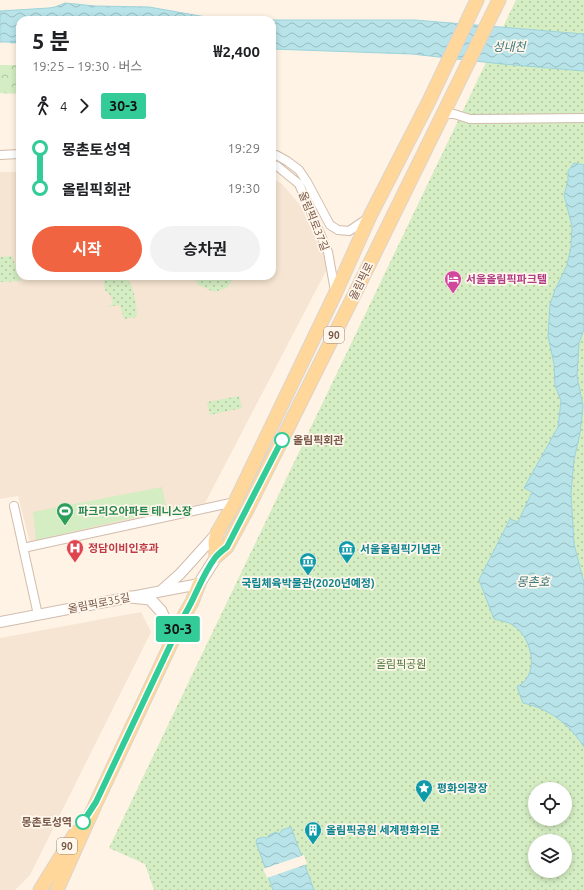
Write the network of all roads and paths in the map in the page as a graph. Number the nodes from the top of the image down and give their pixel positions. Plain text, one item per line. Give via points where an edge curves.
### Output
1 (477, 0) edge
2 (499, 0) edge
3 (444, 111) junction
4 (584, 118) edge
5 (0, 154) edge
6 (16, 154) edge
7 (276, 155) edge
8 (276, 165) edge
9 (370, 216) junction
10 (336, 292) junction
11 (234, 502) junction
12 (14, 506) dead end
13 (217, 533) junction
14 (23, 548) junction
15 (216, 557) junction
16 (199, 584) junction
17 (162, 591) junction
18 (130, 597) junction
19 (38, 615) junction
20 (0, 622) edge
21 (168, 650) junction
22 (96, 802) junction
23 (63, 883) edge
24 (40, 890) edge
25 (57, 890) edge

1 - 9 main road, 올림픽로 / 90
2 - 3 main road, 올림픽로 / 90
3 - 4 street via 470,119
3 - 15 main road, 올림픽로 / 90 via 248,508 227,547
5 - 6 street
7 - 9 street via 299,170 330,225 349,232
8 - 10 street, 올림픽로37길 via 299,184 328,252
9 - 10 main road, 올림픽로 / 90
10 - 11 main road, 올림픽로 / 90
11 - 13 main road, 올림픽로 / 90
11 - 14 street
12 - 14 street
13 - 15 main road, 올림픽로 / 90
13 - 17 street
14 - 19 street
15 - 16 main road, 올림픽로 / 90
16 - 17 street, 올림픽로35길
16 - 21 main road, 올림픽로 / 90
17 - 18 street, 올림픽로35길
18 - 19 street, 올림픽로35길
18 - 21 main road via 150,599 161,611 166,622
19 - 20 street, 올림픽로35길
21 - 22 main road, 올림픽로 / 90
22 - 23 main road, 올림픽로 / 90
22 - 24 main road, 90
23 - 25 main road, 올림픽로 / 90

